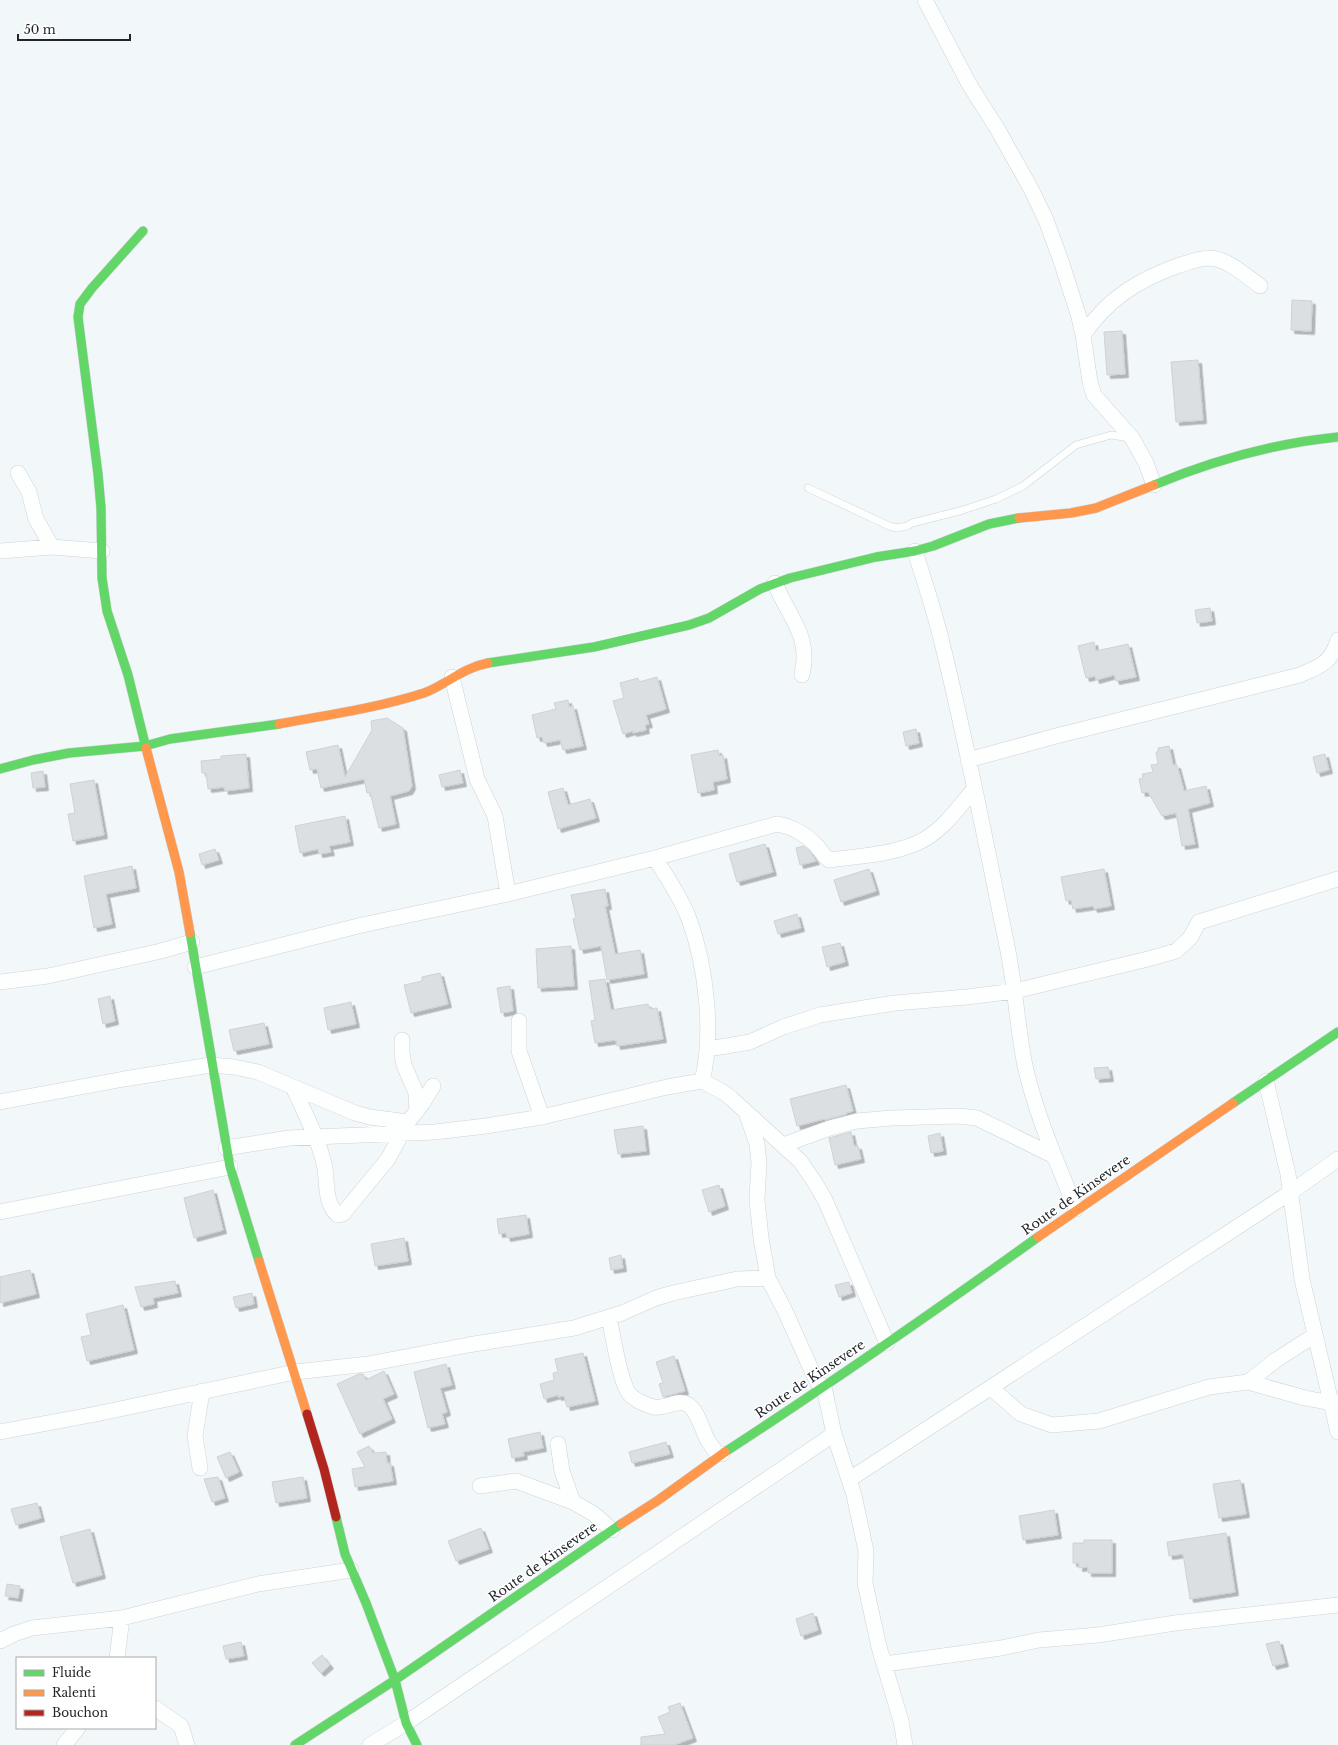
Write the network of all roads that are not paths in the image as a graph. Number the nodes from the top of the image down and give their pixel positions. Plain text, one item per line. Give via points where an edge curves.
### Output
1 (925, 0) edge
2 (143, 232) dead end
3 (1260, 286) dead end
4 (1083, 336) junction
5 (1338, 437) edge
6 (1132, 438) junction
7 (18, 473) dead end
8 (1154, 485) junction
9 (808, 488) dead end
10 (52, 547) junction
11 (0, 551) edge
12 (102, 551) junction
13 (916, 551) junction
14 (775, 584) junction
15 (1338, 640) edge
16 (802, 675) dead end
17 (452, 677) junction
18 (145, 746) junction
19 (968, 760) junction
20 (0, 769) edge
21 (974, 789) junction
22 (655, 858) junction
23 (1338, 879) edge
24 (508, 894) junction
25 (192, 942) junction
26 (195, 967) junction
27 (0, 982) edge
28 (1015, 991) junction
29 (519, 1021) dead end
30 (1338, 1032) edge
31 (402, 1040) dead end
32 (708, 1049) junction
33 (212, 1065) junction
34 (702, 1081) junction
35 (1266, 1081) junction
36 (433, 1086) dead end
37 (293, 1088) junction
38 (0, 1102) edge
39 (745, 1110) junction
40 (542, 1117) junction
41 (409, 1122) junction
42 (316, 1137) junction
43 (783, 1145) junction
44 (226, 1148) junction
45 (1054, 1156) junction
46 (1338, 1159) edge
47 (230, 1167) junction
48 (1291, 1192) junction
49 (1076, 1209) junction
50 (0, 1212) edge
51 (768, 1278) junction
52 (609, 1317) junction
53 (1315, 1335) junction
54 (887, 1343) junction
55 (295, 1372) junction
56 (1248, 1382) junction
57 (824, 1388) junction
58 (991, 1388) junction
59 (202, 1391) junction
60 (1335, 1402) edge
61 (0, 1432) edge
62 (1338, 1432) edge
63 (834, 1434) junction
64 (558, 1444) dead end
65 (722, 1454) junction
66 (200, 1468) dead end
67 (850, 1479) junction
68 (480, 1486) dead end
69 (573, 1502) junction
70 (612, 1530) junction
71 (351, 1570) junction
72 (1338, 1605) edge
73 (122, 1618) junction
74 (0, 1641) edge
75 (117, 1657) edge
76 (885, 1664) junction
77 (395, 1680) junction
78 (156, 1709) edge
79 (406, 1723) junction
80 (77, 1729) edge
81 (64, 1745) edge
82 (187, 1745) edge
83 (295, 1745) edge
84 (370, 1745) edge
85 (417, 1745) edge
86 (905, 1745) edge

1 - 4 street via 1046,220
2 - 12 street via 92,288 80,304 78,316 102,508
3 - 4 street via 1239,269 1210,258 1190,262 1135,285 1111,302 1096,317
4 - 6 street via 1094,395
5 - 8 street via 1309,440 1234,458
6 - 8 street via 1146,463
6 - 9 lane via 1110,435 1076,445 1023,486 996,499 897,528
7 - 10 street via 29,492 36,519
8 - 13 street via 1096,508 989,524
10 - 11 street
10 - 12 street
12 - 18 street via 102,578 107,610 128,675
13 - 14 street via 868,559
13 - 19 street via 942,642
14 - 16 street via 782,602 802,635 805,662
14 - 17 street via 760,589 709,618 689,625 594,647 478,665
15 - 19 street via 1324,664 1300,675
17 - 18 street via 429,691 393,703 264,727 170,739
17 - 24 street via 477,779 495,816
18 - 20 street via 69,753
18 - 25 street via 179,872
19 - 21 street
21 - 22 street via 930,836 917,843 881,853 829,860 816,845 794,829 777,824
21 - 28 street
22 - 24 street
22 - 32 street via 679,897 696,944 707,1011
23 - 28 street via 1199,922 1190,938 1176,951
24 - 26 street via 362,925
25 - 26 street
25 - 27 street via 48,976
26 - 33 street
28 - 32 street via 895,1002 820,1015 783,1027 750,1042
28 - 45 street via 1029,1082
29 - 40 street via 519,1051
30 - 35 street, Route de Kinsevere
31 - 41 street via 404,1065 416,1094
32 - 34 street
33 - 37 street via 258,1072
33 - 38 street
33 - 44 street
34 - 39 street via 723,1092
34 - 40 street
35 - 48 street
35 - 49 street, Route de Kinsevere
36 - 41 street
37 - 41 street via 370,1117
37 - 42 street
39 - 43 street
39 - 51 street via 757,1144 757,1200
40 - 41 street via 486,1126
41 - 42 street
41 - 42 street via 388,1159 343,1214 338,1215 330,1205 325,1168
42 - 44 street via 289,1138
43 - 45 street via 857,1121 959,1116 977,1118
43 - 54 street via 800,1161 825,1200
44 - 47 street
45 - 49 street
46 - 48 street
47 - 50 street
47 - 55 street
48 - 53 street via 1302,1279
48 - 58 street
49 - 54 street, Route de Kinsevere
51 - 52 street via 737,1279 656,1298
51 - 57 street via 818,1383
52 - 55 street via 554,1332 468,1344 368,1364
52 - 65 street via 628,1393 659,1408 679,1402 688,1405 694,1411 708,1441 718,1454
53 - 56 street
53 - 60 street
54 - 57 street, Route de Kinsevere
55 - 59 street
55 - 71 street
56 - 58 street via 1209,1387 1099,1421 1052,1425 1020,1414
56 - 60 street via 1305,1398
57 - 63 street
57 - 65 street, Route de Kinsevere
58 - 67 street
59 - 61 street
59 - 66 street via 195,1436
60 - 62 street
63 - 67 street
63 - 79 street
64 - 69 street via 562,1471
65 - 70 street, Route de Kinsevere
67 - 76 street via 866,1551 865,1582
68 - 69 street via 516,1481
69 - 70 street via 594,1514
70 - 77 street, Route de Kinsevere
71 - 73 street via 258,1584
71 - 77 street
72 - 76 street via 1039,1640 1001,1648
73 - 74 street via 32,1628
73 - 75 street
76 - 86 street
77 - 79 street
77 - 83 street, Route de Kinsevere
78 - 82 street via 181,1726
79 - 84 street
79 - 85 street
80 - 81 street

